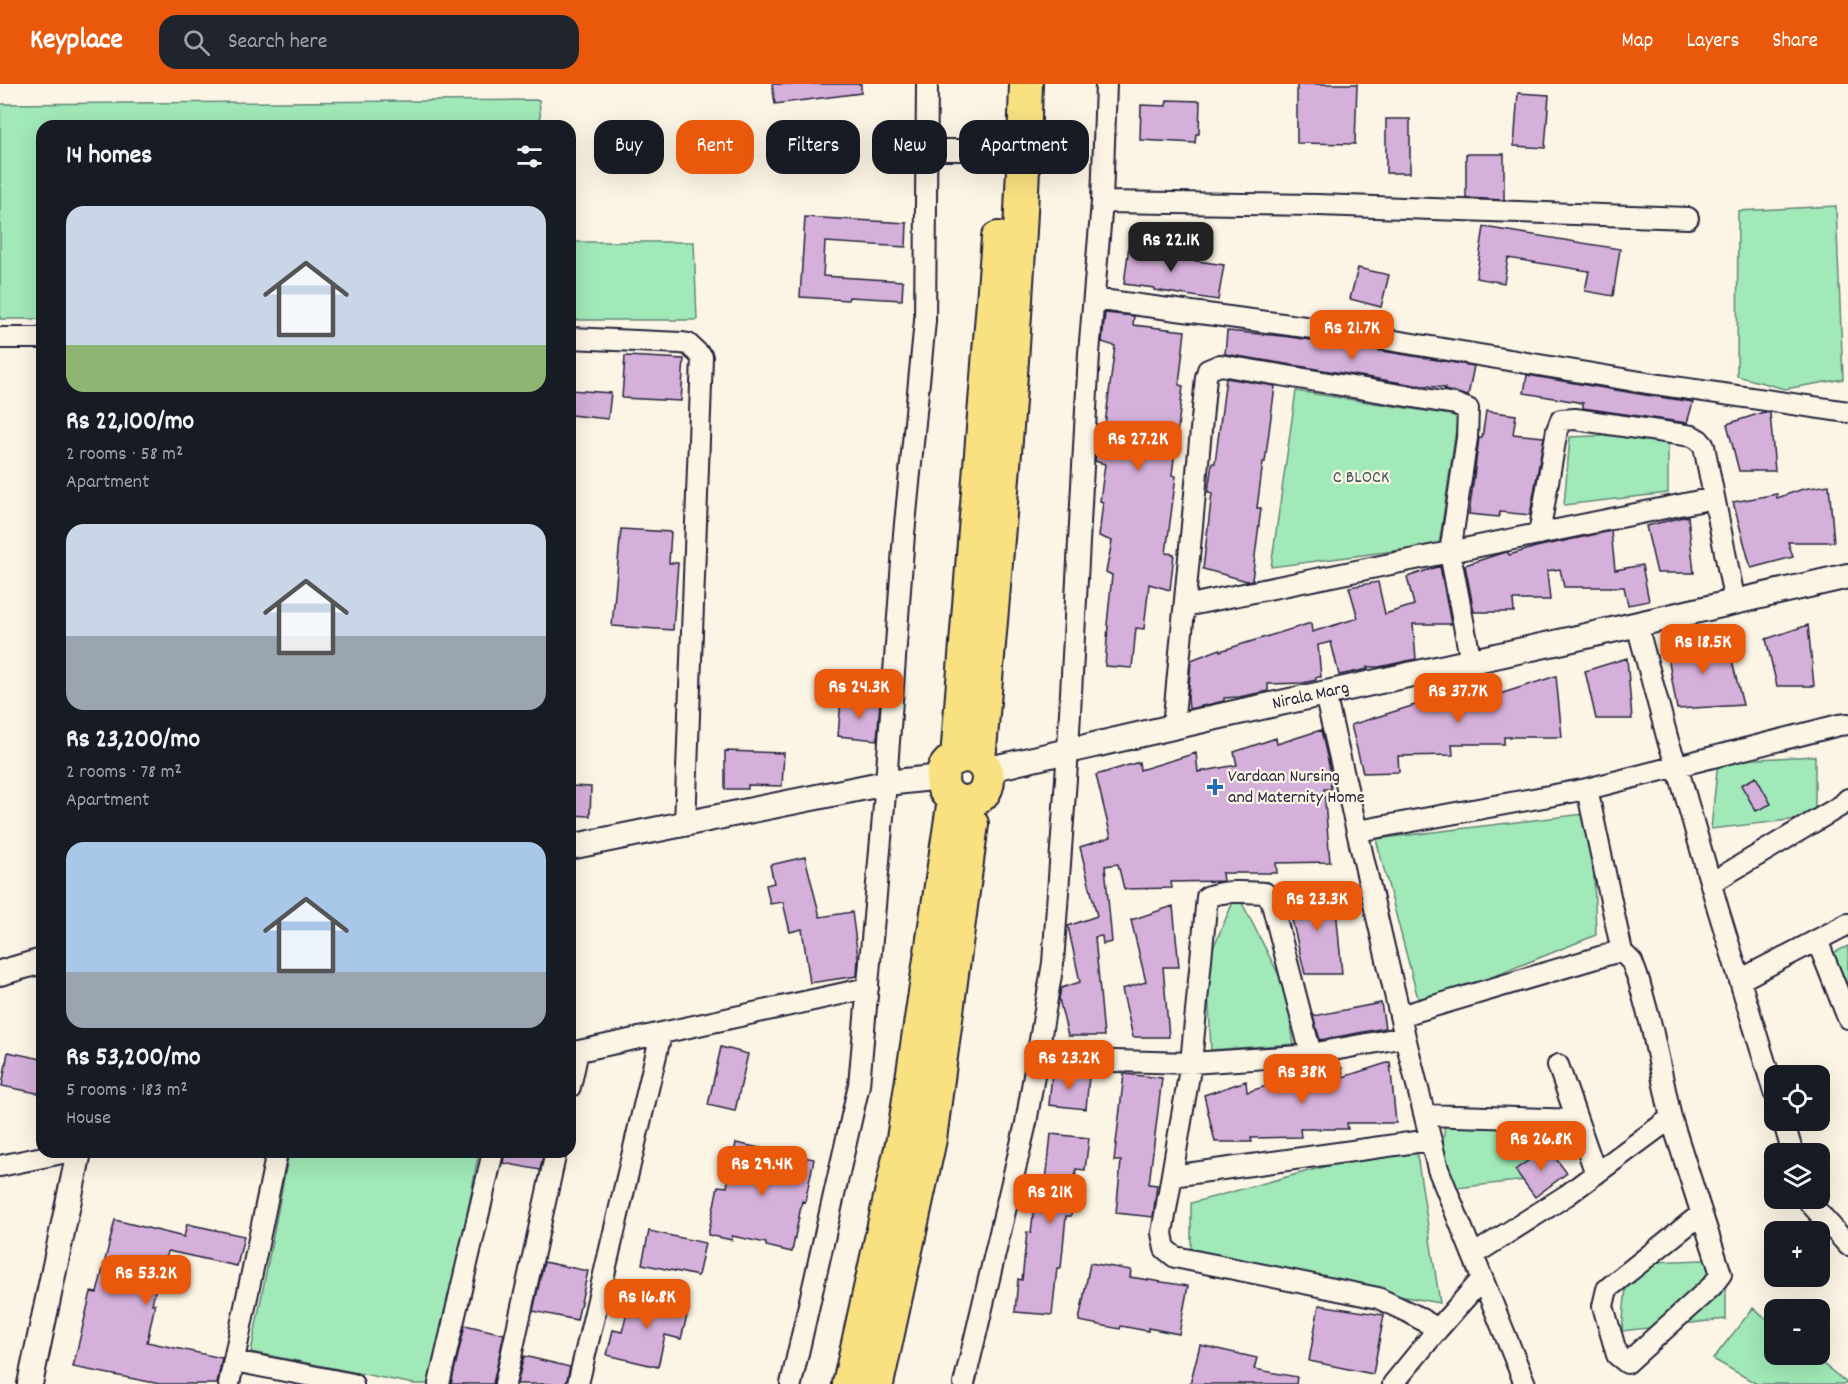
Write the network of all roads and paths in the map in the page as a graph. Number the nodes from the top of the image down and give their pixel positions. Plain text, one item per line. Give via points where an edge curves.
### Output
1 (927, 84) edge
2 (1006, 84) edge
3 (1026, 84) edge
4 (1106, 84) edge
5 (927, 120) edge
6 (1011, 120) edge
7 (1020, 120) edge
8 (927, 174) edge
9 (1014, 174) edge
10 (1102, 202) junction
11 (1689, 218) dead end
12 (1094, 299) junction
13 (0, 338) edge
14 (36, 338) edge
15 (576, 338) edge
16 (1848, 412) edge
17 (1714, 498) junction
18 (1539, 534) junction
19 (1450, 553) junction
20 (1848, 576) edge
21 (1735, 603) junction
22 (1185, 606) junction
23 (1637, 625) junction
24 (1471, 662) junction
25 (1325, 694) junction
26 (1848, 724) edge
27 (1173, 727) junction
28 (1068, 750) junction
29 (1677, 766) junction
30 (965, 778) junction
31 (886, 783) junction
32 (1587, 789) junction
33 (1848, 800) edge
34 (685, 825) junction
35 (1358, 831) junction
36 (576, 846) edge
37 (1711, 883) junction
38 (1848, 924) edge
39 (1817, 940) junction
40 (1622, 952) junction
41 (36, 963) edge
42 (0, 973) edge
43 (1740, 980) junction
44 (868, 988) junction
45 (1400, 1016) junction
46 (1848, 1018) edge
47 (661, 1034) junction
48 (1405, 1038) junction
49 (576, 1052) edge
50 (1311, 1054) junction
51 (1037, 1059) junction
52 (1191, 1063) junction
53 (1558, 1065) dead end
54 (1766, 1065) edge
55 (1425, 1115) junction
56 (1671, 1118) junction
57 (1577, 1120) junction
58 (1431, 1140) junction
59 (38, 1158) edge
60 (78, 1158) edge
61 (276, 1158) edge
62 (492, 1158) edge
63 (555, 1158) edge
64 (0, 1166) edge
65 (1596, 1174) junction
66 (1172, 1176) junction
67 (1815, 1209) edge
68 (1701, 1214) junction
69 (1848, 1245) edge
70 (1473, 1255) junction
71 (1482, 1279) junction
72 (1438, 1329) junction
73 (234, 1361) junction
74 (30, 1384) edge
75 (229, 1384) edge
76 (353, 1384) edge
77 (439, 1384) edge
78 (505, 1384) edge
79 (578, 1384) edge
80 (791, 1384) edge
81 (849, 1384) edge
82 (877, 1384) edge
83 (964, 1384) edge
84 (1393, 1384) edge
85 (1525, 1384) edge

1 - 5 street
2 - 6 highway
3 - 7 highway
4 - 10 street
8 - 31 street via 925,321 904,534
9 - 30 highway via 1007,434
10 - 11 street
10 - 12 street
12 - 16 street via 1335,331
12 - 28 street
13 - 14 street
15 - 34 street via 688,344 702,357
17 - 18 street
17 - 18 street via 1700,440 1561,420
17 - 21 street
18 - 19 street
19 - 22 street
19 - 22 street via 1468,409 1220,365 1208,370 1206,377
19 - 24 street
20 - 21 street, Nirala Marg
21 - 23 street, Nirala Marg
22 - 27 street
23 - 24 street, Nirala Marg
23 - 29 street
24 - 25 street, Nirala Marg
25 - 27 street, Nirala Marg
25 - 35 street
26 - 29 street
27 - 28 street, Nirala Marg
28 - 30 street, Nirala Marg
28 - 51 street via 1053,963
29 - 32 street
29 - 37 street
30 - 31 street, Nirala Marg
30 - 81 highway via 903,1139
30 - 82 highway via 930,1139
31 - 34 street, Nirala Marg
31 - 44 street
32 - 35 street
32 - 40 street
33 - 37 street
34 - 36 street, Nirala Marg
35 - 45 street
37 - 43 street
38 - 39 street
39 - 43 street
39 - 46 street
40 - 45 street
40 - 56 street via 1632,962 1639,981
41 - 42 street
43 - 54 street
44 - 47 street
44 - 80 street via 859,1085
45 - 48 street
47 - 49 street
47 - 79 street
48 - 50 street
48 - 55 street
50 - 52 street
50 - 52 street via 1271,900 1265,893 1216,894 1207,897 1205,908
51 - 52 street
51 - 83 street via 1026,1123
52 - 66 street
53 - 57 street
55 - 57 street
55 - 58 street
56 - 65 street
56 - 68 street
57 - 65 street
58 - 66 street
58 - 70 street via 1438,1168
59 - 64 street
60 - 74 street
61 - 73 street
62 - 77 street
63 - 78 street
65 - 70 street
66 - 72 street via 1162,1233 1165,1249 1175,1257 1378,1298
67 - 69 street
68 - 68 street via 1721,1274 1627,1363 1617,1355 1603,1306 1607,1289
70 - 71 street
71 - 72 street
71 - 85 street
72 - 84 street
73 - 75 street
73 - 76 street

